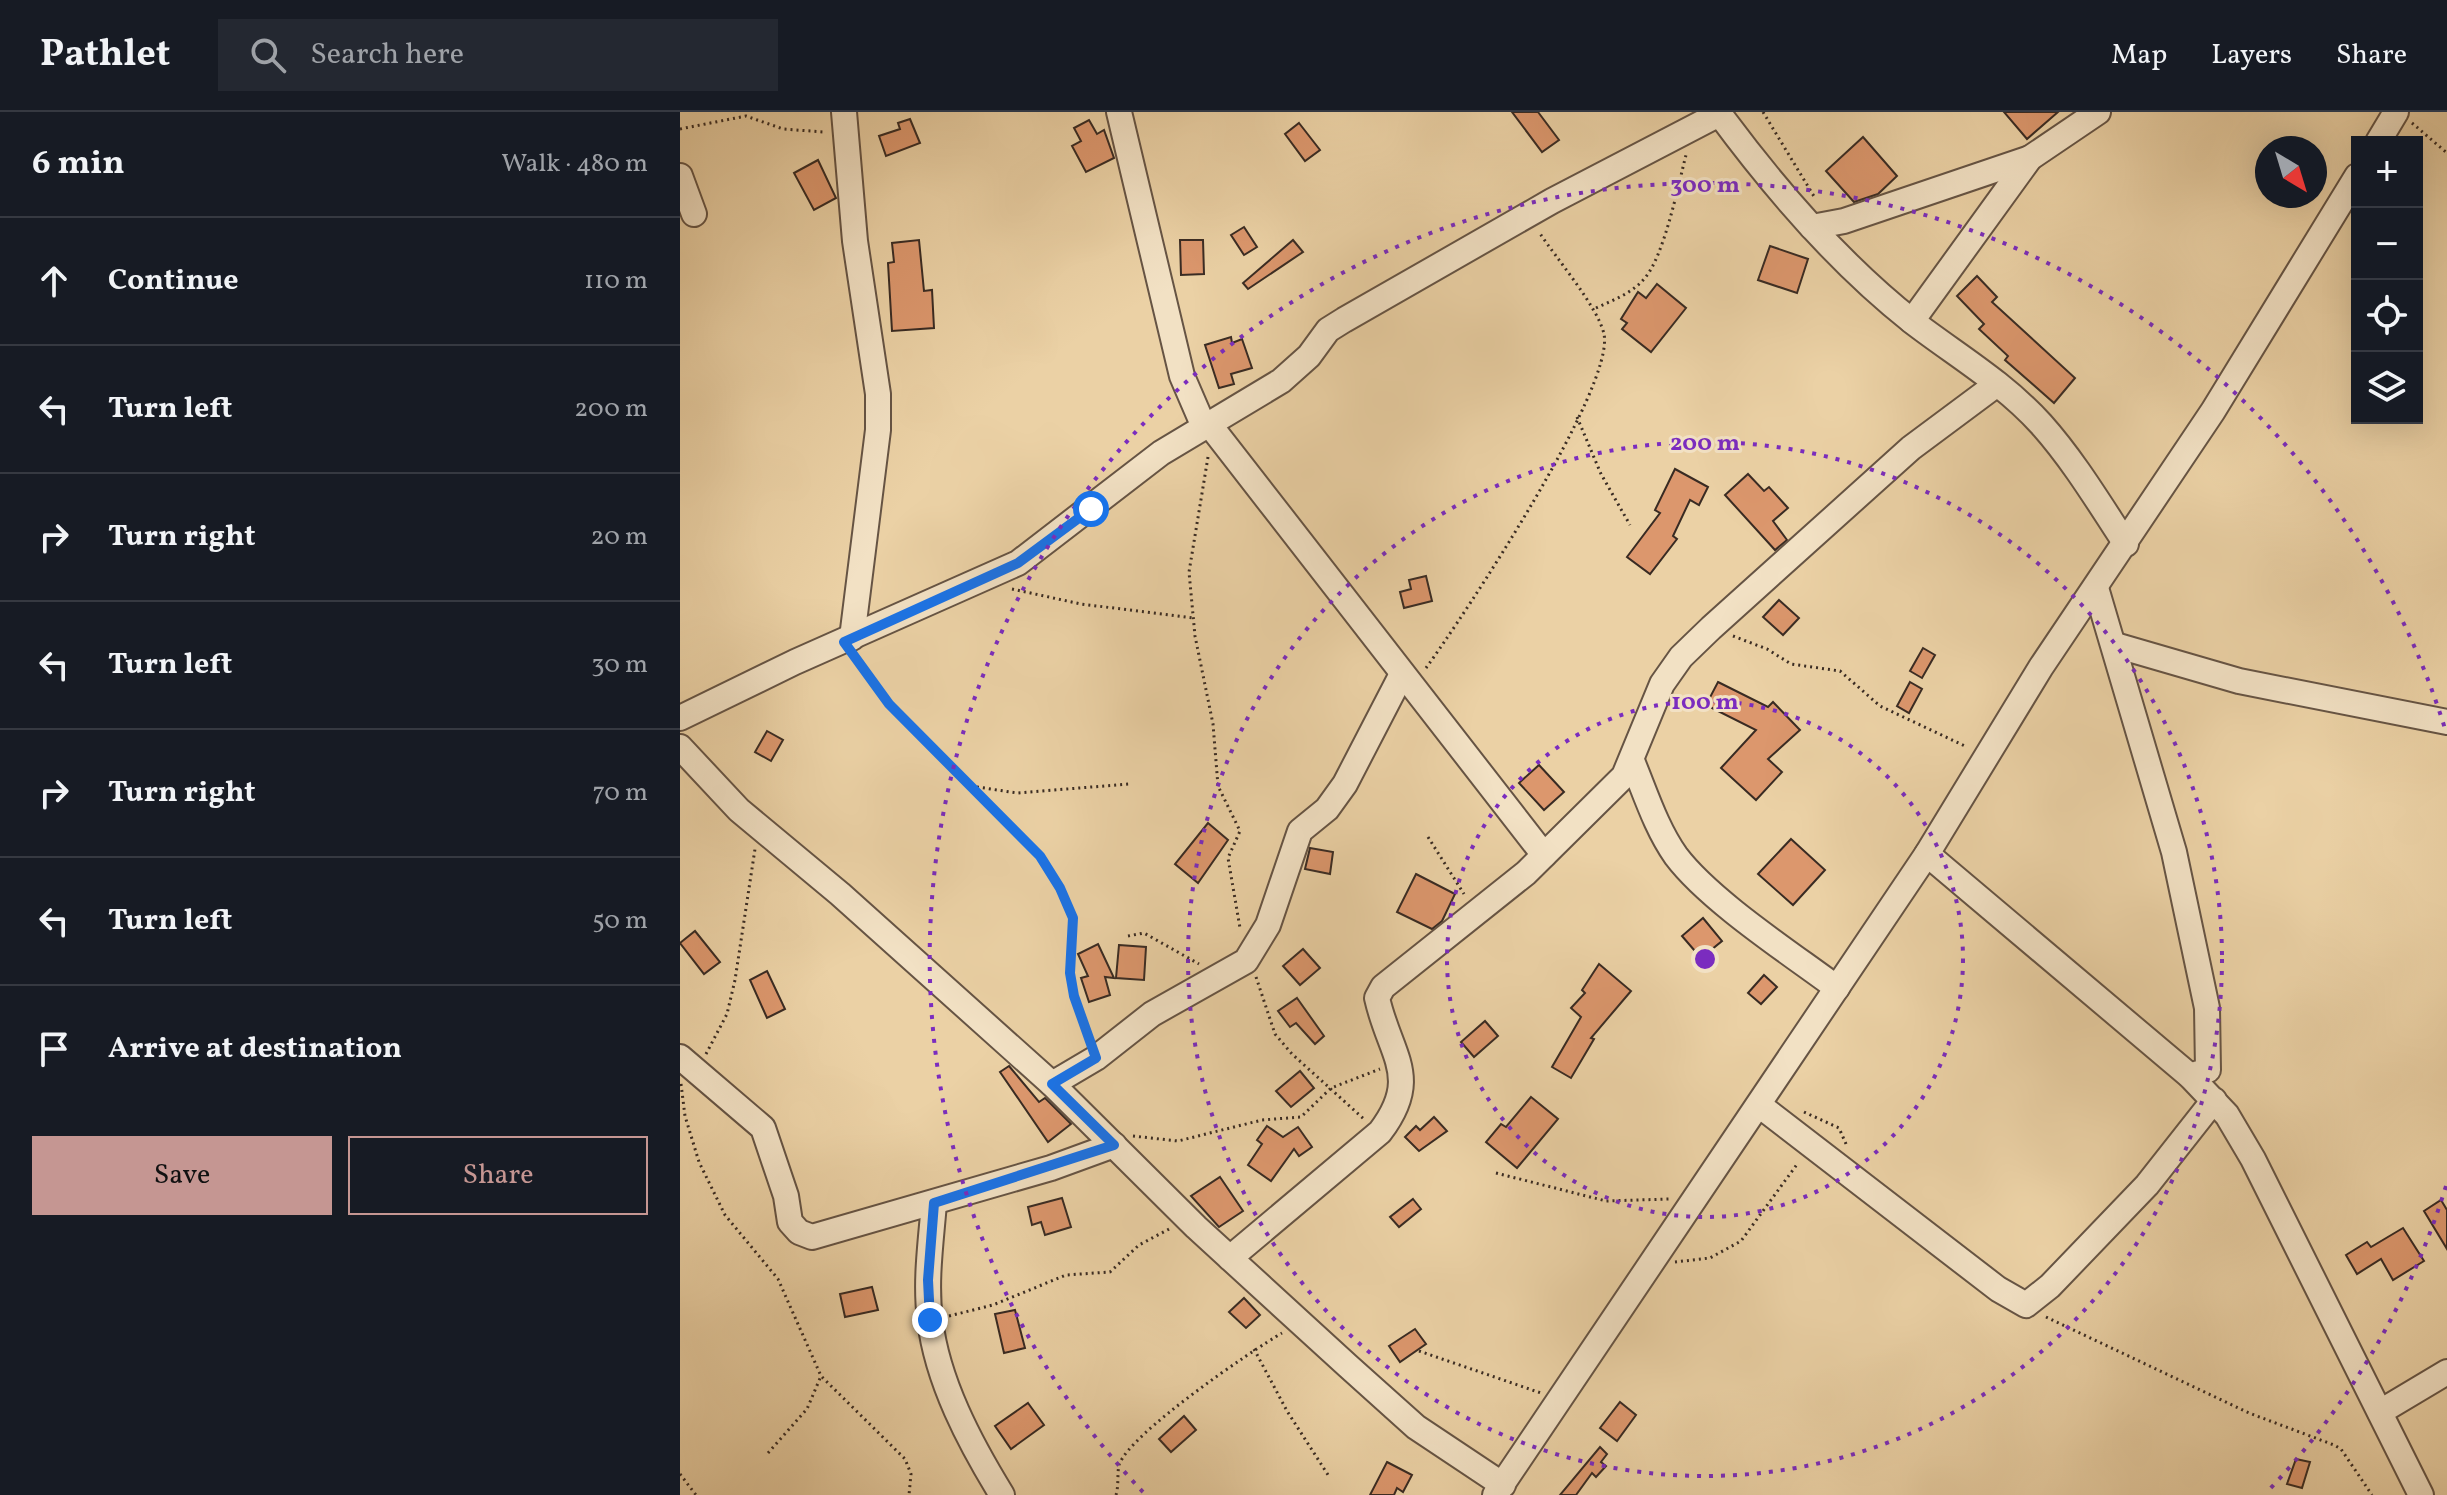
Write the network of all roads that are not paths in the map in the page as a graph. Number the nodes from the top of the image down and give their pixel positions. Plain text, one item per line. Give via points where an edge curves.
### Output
1 (1119, 112) edge
2 (2098, 112) edge
3 (1718, 113) edge
4 (2403, 116) edge
5 (845, 123) edge
6 (2384, 136) edge
7 (2030, 158) junction
8 (680, 176) edge
9 (2351, 186) edge
10 (694, 214) dead end
11 (1817, 226) junction
12 (1912, 321) junction
13 (1997, 384) junction
14 (1211, 431) junction
15 (2126, 544) junction
16 (2096, 588) junction
17 (848, 640) junction
18 (2115, 645) junction
19 (1407, 680) junction
20 (680, 718) edge
21 (2447, 722) edge
22 (680, 747) edge
23 (1632, 761) junction
24 (1927, 854) junction
25 (1544, 855) junction
26 (1837, 988) junction
27 (685, 1071) edge
28 (2190, 1076) junction
29 (1052, 1084) junction
30 (2214, 1100) junction
31 (1759, 1105) junction
32 (1106, 1138) junction
33 (934, 1203) junction
34 (1230, 1258) junction
35 (2447, 1372) edge
36 (2380, 1412) junction
37 (1499, 1490) edge
38 (1002, 1495) edge
39 (2421, 1495) edge

1 - 14 street via 1182,376
2 - 7 street
3 - 11 street
3 - 14 street via 1336,325 1296,369
4 - 6 street
5 - 17 street via 855,241 878,394 878,430
7 - 11 street
7 - 12 street
8 - 10 street
9 - 15 street
11 - 12 street via 1858,275
12 - 13 street
13 - 15 street via 2040,423
13 - 23 street via 1911,448 1681,657 1649,710
14 - 17 street via 1161,453 1018,563
14 - 19 street
15 - 16 street
16 - 18 street
16 - 24 street
17 - 20 street
18 - 21 street via 2239,681
18 - 28 street via 2174,852 2207,1008 2208,1070
19 - 25 street
19 - 29 street via 1345,784 1327,809 1300,831 1268,925 1248,958 1152,1014
22 - 29 street via 757,826
23 - 25 street
23 - 26 street via 1676,856 1754,926
24 - 26 street
24 - 28 street
25 - 34 street via 1383,987 1377,998 1404,1090 1397,1110 1380,1132
26 - 31 street
27 - 33 street via 763,1128 790,1222 799,1232 812,1237 831,1233
28 - 30 street
29 - 32 street
30 - 31 street via 2147,1185 2026,1305
30 - 36 street via 2237,1130
31 - 37 street
32 - 33 street
32 - 34 street
33 - 38 street via 928,1280 936,1351 958,1412
34 - 37 street via 1416,1427
35 - 36 street
36 - 39 street

